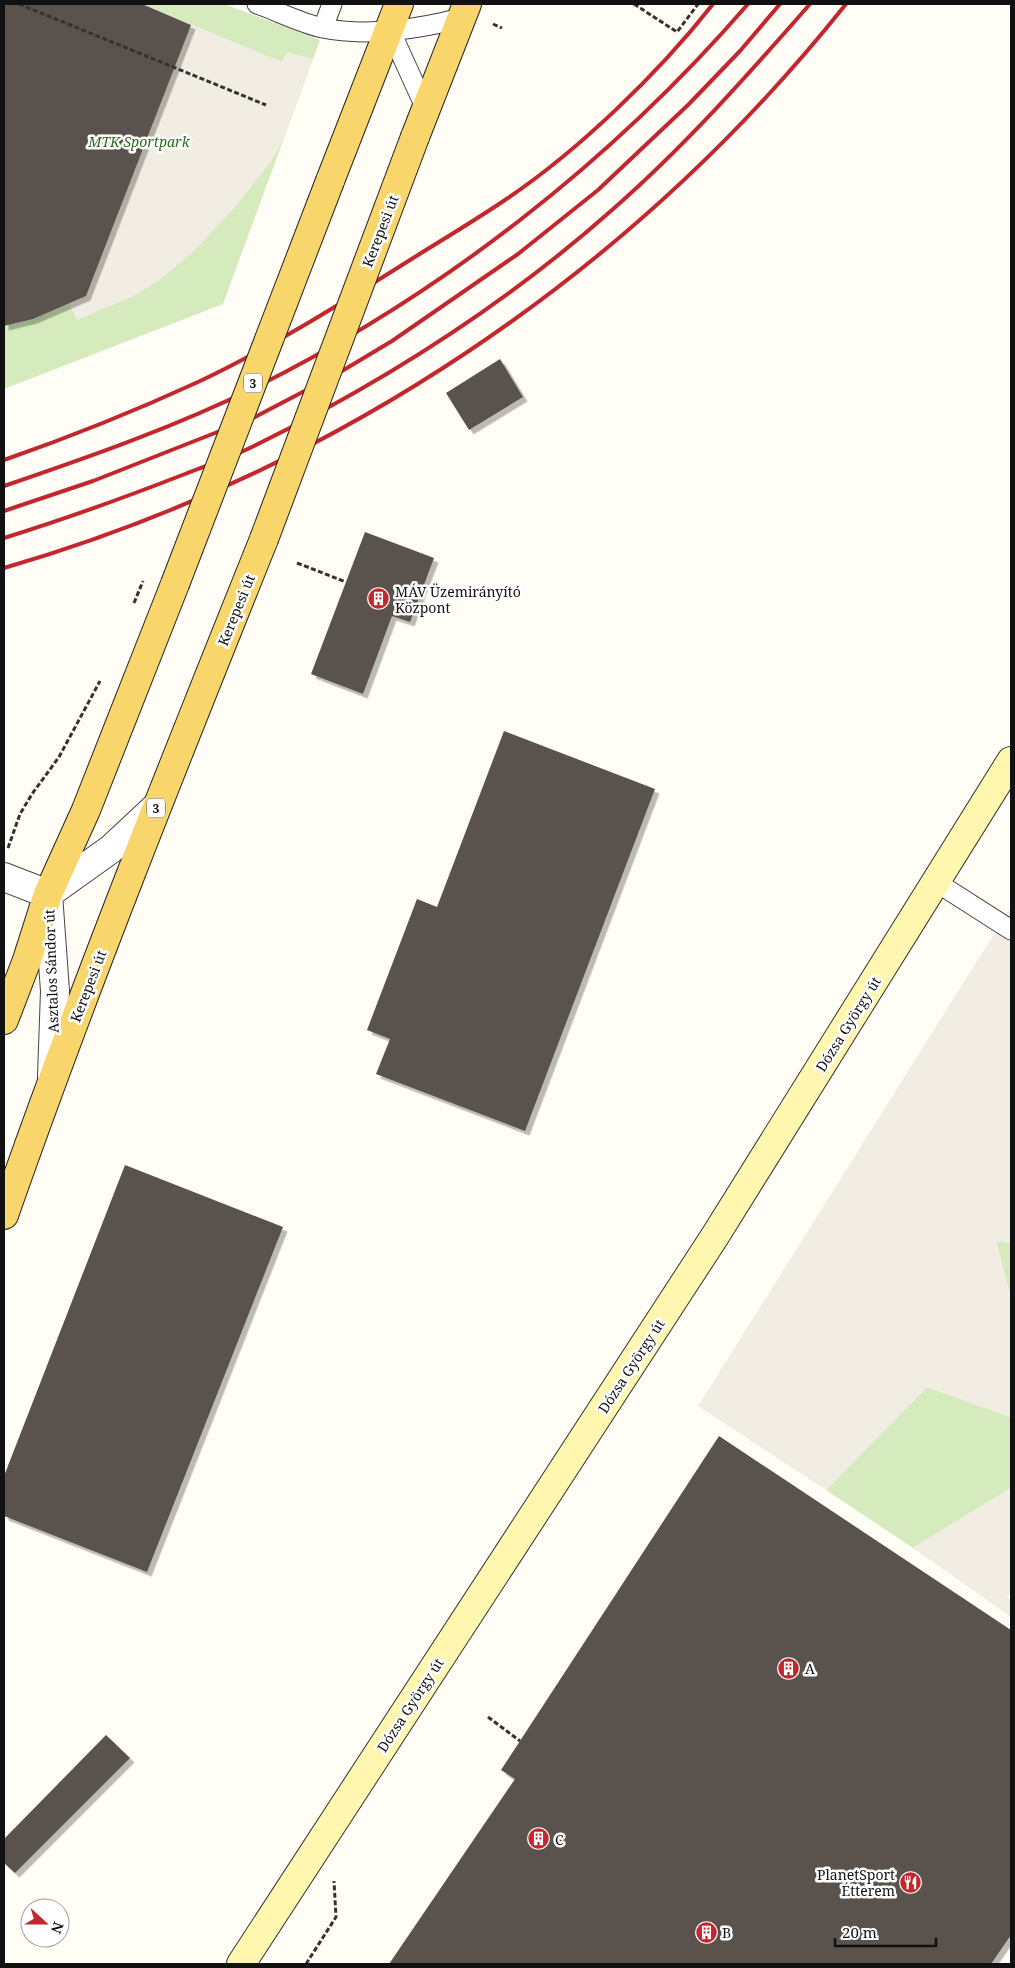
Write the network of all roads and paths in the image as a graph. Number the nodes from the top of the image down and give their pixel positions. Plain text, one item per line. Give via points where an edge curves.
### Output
1 (19, 4) edge
2 (258, 4) edge
3 (332, 4) edge
4 (399, 4) edge
5 (634, 4) edge
6 (698, 4) edge
7 (464, 11) edge
8 (323, 28) junction
9 (390, 30) junction
10 (266, 105) dead end
11 (426, 109) junction
12 (297, 563) dead end
13 (346, 582) dead end
14 (134, 603) dead end
15 (130, 612) dead end
16 (104, 672) dead end
17 (1011, 761) edge
18 (157, 806) junction
19 (7, 849) dead end
20 (4, 877) edge
21 (936, 882) junction
22 (48, 894) junction
23 (1011, 930) edge
24 (27, 960) junction
25 (4, 984) edge
26 (4, 1020) edge
27 (52, 1078) junction
28 (4, 1215) edge
29 (488, 1717) dead end
30 (520, 1741) dead end
31 (330, 1827) junction
32 (240, 1964) edge
33 (306, 1964) edge

1 - 10 path
2 - 8 lane
3 - 8 lane
4 - 9 main road, 3
5 - 6 path via 677,32
7 - 9 lane via 422,28
7 - 11 main road, Kerepesi út / 3
8 - 9 lane
9 - 11 lane
9 - 22 main road, 3, bridge via 86,810
11 - 18 main road, Kerepesi út / 3, bridge via 264,539
12 - 13 path
14 - 15 path
16 - 19 path via 63,750 20,814
17 - 21 main road, Dózsa György út
18 - 22 street, Asztalos Sándor út via 110,849
18 - 27 main road, Kerepesi út / 3
20 - 22 street, Asztalos Sándor út
21 - 23 lane
21 - 31 main road, Dózsa György út via 715,1236
22 - 24 main road, 3
22 - 27 street, Asztalos Sándor út via 55,991
24 - 25 lane
24 - 26 main road, 3
27 - 28 main road, Kerepesi út / 3
29 - 30 path
31 - 32 main road, Dózsa György út
31 - 33 path via 336,1917

